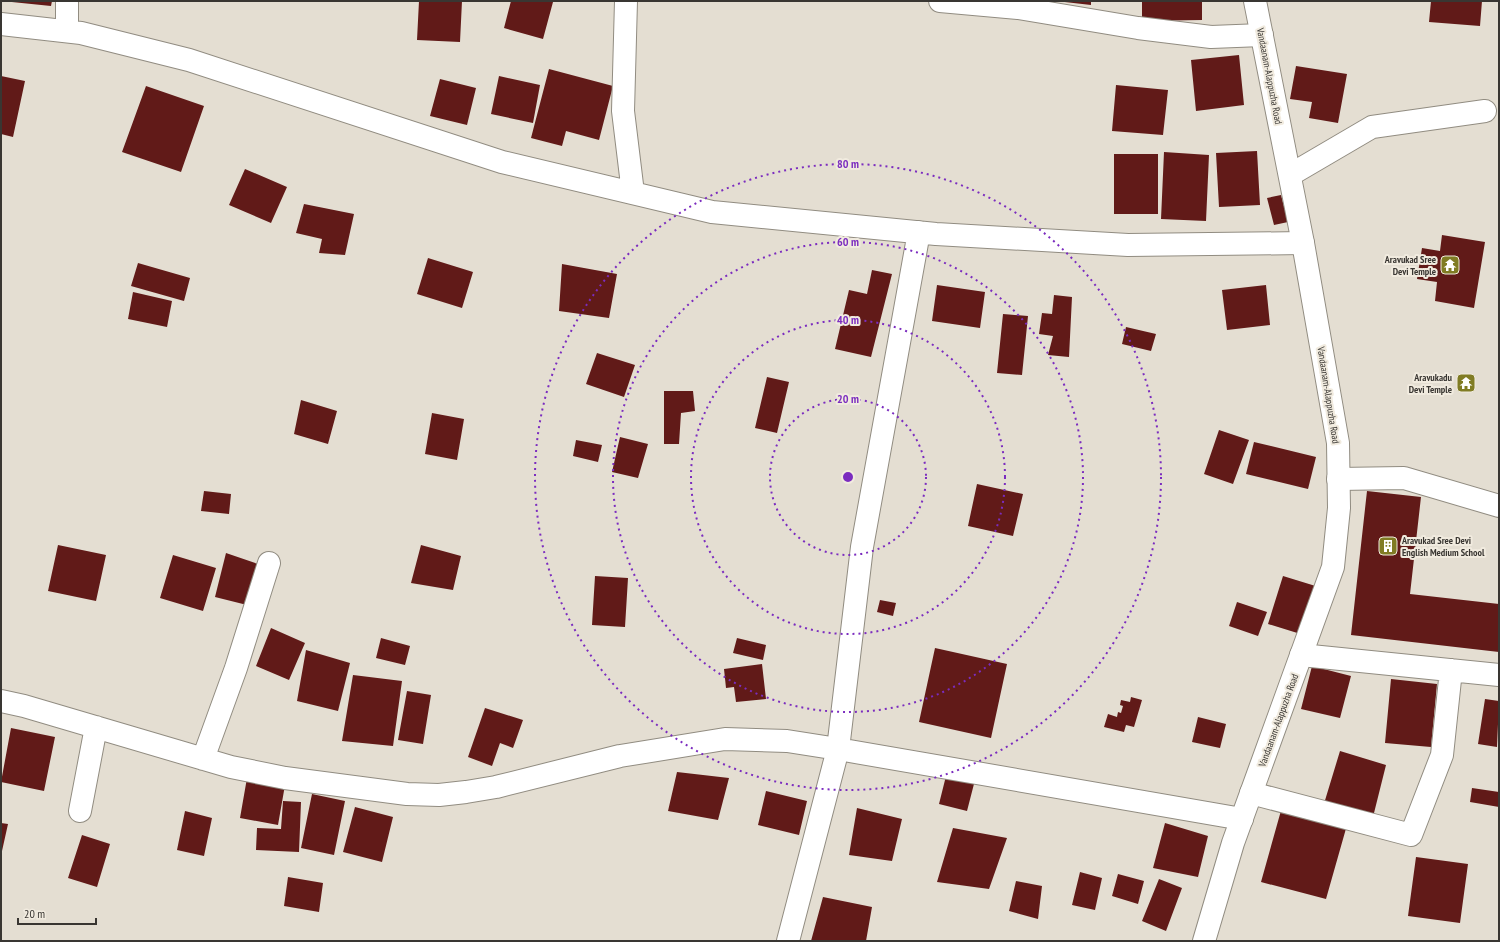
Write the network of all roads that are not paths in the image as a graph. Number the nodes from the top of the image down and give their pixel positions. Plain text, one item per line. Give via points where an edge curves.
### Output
1 (68, 1) edge
2 (626, 1) edge
3 (940, 1) edge
4 (1255, 1) edge
5 (1, 24) edge
6 (67, 31) junction
7 (1262, 35) junction
8 (1486, 111) dead end
9 (1290, 175) junction
10 (634, 193) junction
11 (919, 232) junction
12 (1303, 243) junction
13 (1338, 479) junction
14 (1499, 506) edge
15 (269, 563) dead end
16 (1301, 655) junction
17 (1450, 670) junction
18 (1499, 675) edge
19 (1, 701) edge
20 (96, 727) junction
21 (838, 749) junction
22 (203, 759) junction
23 (1251, 793) junction
24 (80, 811) dead end
25 (1242, 819) junction
26 (788, 941) edge
27 (1204, 941) edge

1 - 6 street
2 - 10 street via 622,111
3 - 7 street via 1018,8 1211,37
4 - 7 street, Vandaanam-Alappuzha Road
5 - 6 street
6 - 10 street via 189,60 502,162
7 - 9 street, Vandaanam-Alappuzha Road
8 - 9 street via 1372,127
9 - 12 street, Vandaanam-Alappuzha Road
10 - 11 street via 712,212
11 - 12 street via 1128,245
11 - 21 street via 862,547
12 - 13 street, Vandaanam-Alappuzha Road via 1338,443
13 - 14 street via 1404,478
13 - 16 street, Vandaanam-Alappuzha Road via 1339,508 1333,567
15 - 22 street via 236,668
16 - 17 street
16 - 23 street, Vandaanam-Alappuzha Road
17 - 18 street
17 - 23 street via 1442,755 1411,835
19 - 20 street
20 - 22 street
20 - 24 street
21 - 22 street via 753,738 717,740 620,756 496,787 440,795 407,794 285,778
21 - 25 street
21 - 26 street
23 - 25 street, Vandaanam-Alappuzha Road
25 - 27 street, Vandaanam-Alappuzha Road

